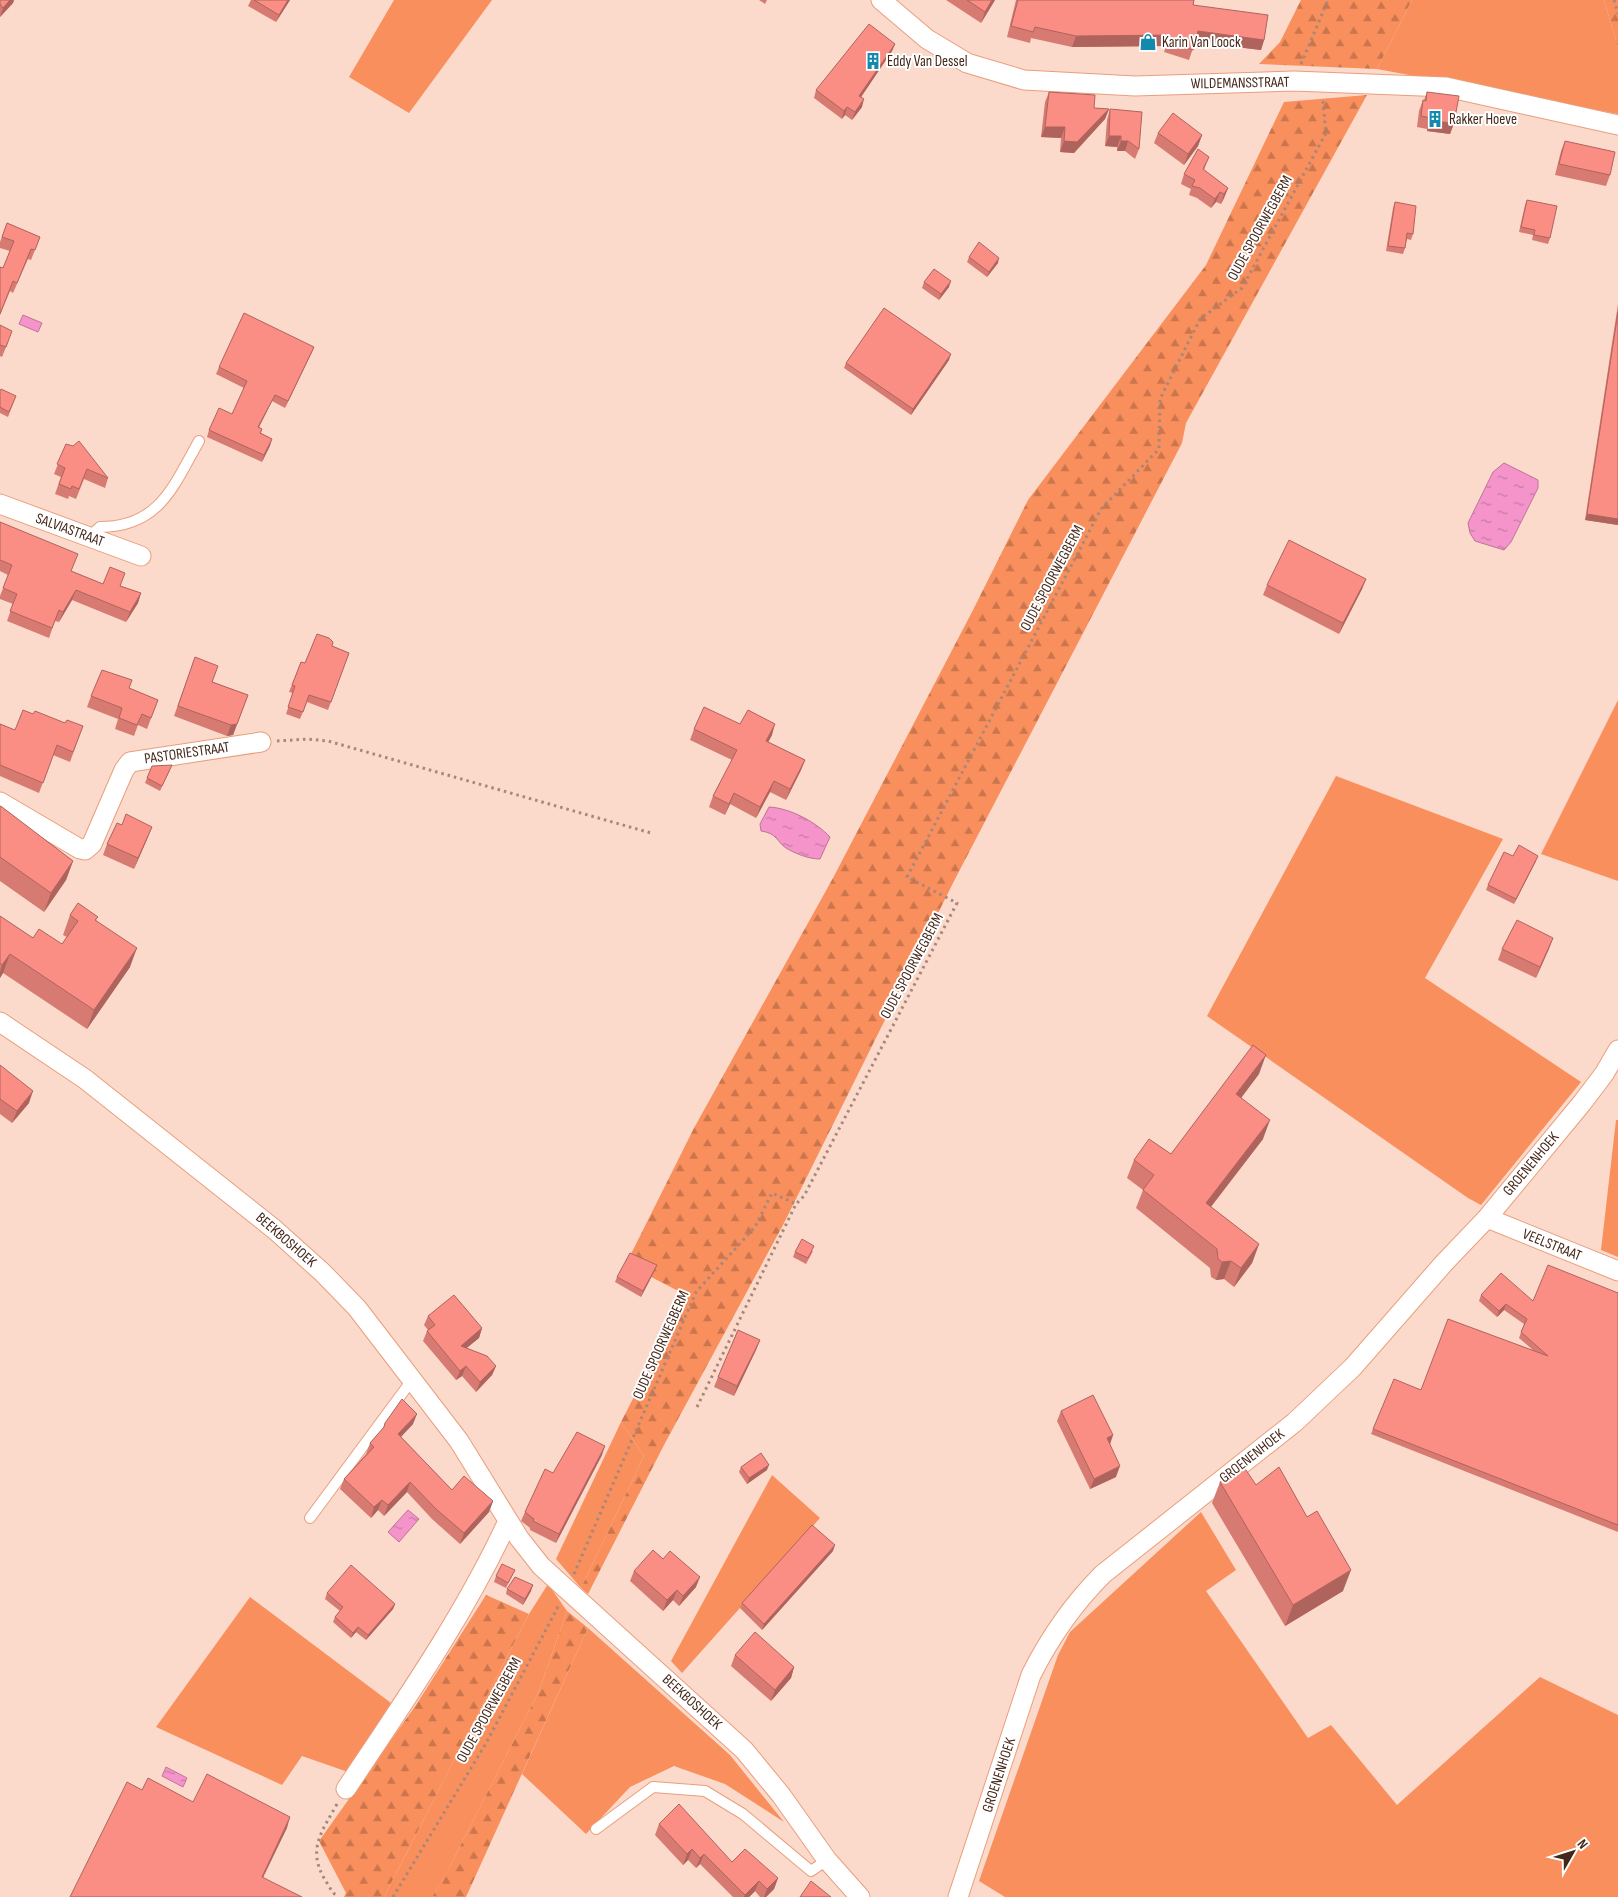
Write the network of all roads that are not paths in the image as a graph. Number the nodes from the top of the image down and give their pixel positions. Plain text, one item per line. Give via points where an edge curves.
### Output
1 (881, 0) edge
2 (1618, 125) edge
3 (199, 441) dead end
4 (0, 504) edge
5 (89, 537) junction
6 (141, 556) dead end
7 (262, 742) road end
8 (0, 802) edge
9 (0, 1022) edge
10 (1618, 1050) edge
11 (1487, 1218) junction
12 (1618, 1272) edge
13 (412, 1380) junction
14 (310, 1518) dead end
15 (508, 1521) junction
16 (346, 1789) road end
17 (596, 1829) dead end
18 (827, 1860) junction
19 (860, 1897) edge
20 (958, 1897) edge

1 - 2 street, WILDEMANSSTRAAT via 927,39 966,63 1024,80 1135,86 1294,81 1446,87
3 - 5 lane via 168,496 151,513 125,525 100,527
4 - 5 street, SALVIASTRAAT
5 - 6 street, SALVIASTRAAT
7 - 8 street, PASTORIESTRAAT via 130,762 92,844 85,850
9 - 13 street, BEEKBOSHOEK via 84,1079 300,1251 357,1308
10 - 11 street, GROENENHOEK via 1582,1103
11 - 12 street, VEELSTRAAT
11 - 20 street, GROENENHOEK via 1320,1400 1080,1596 1046,1646 1031,1675
13 - 14 lane
13 - 15 street, BEEKBOSHOEK via 459,1441
15 - 16 street via 496,1548 426,1670
15 - 18 street, BEEKBOSHOEK via 541,1566 744,1750
17 - 18 lane via 653,1787 705,1791 743,1814 811,1871
18 - 19 street, BEEKBOSHOEK

